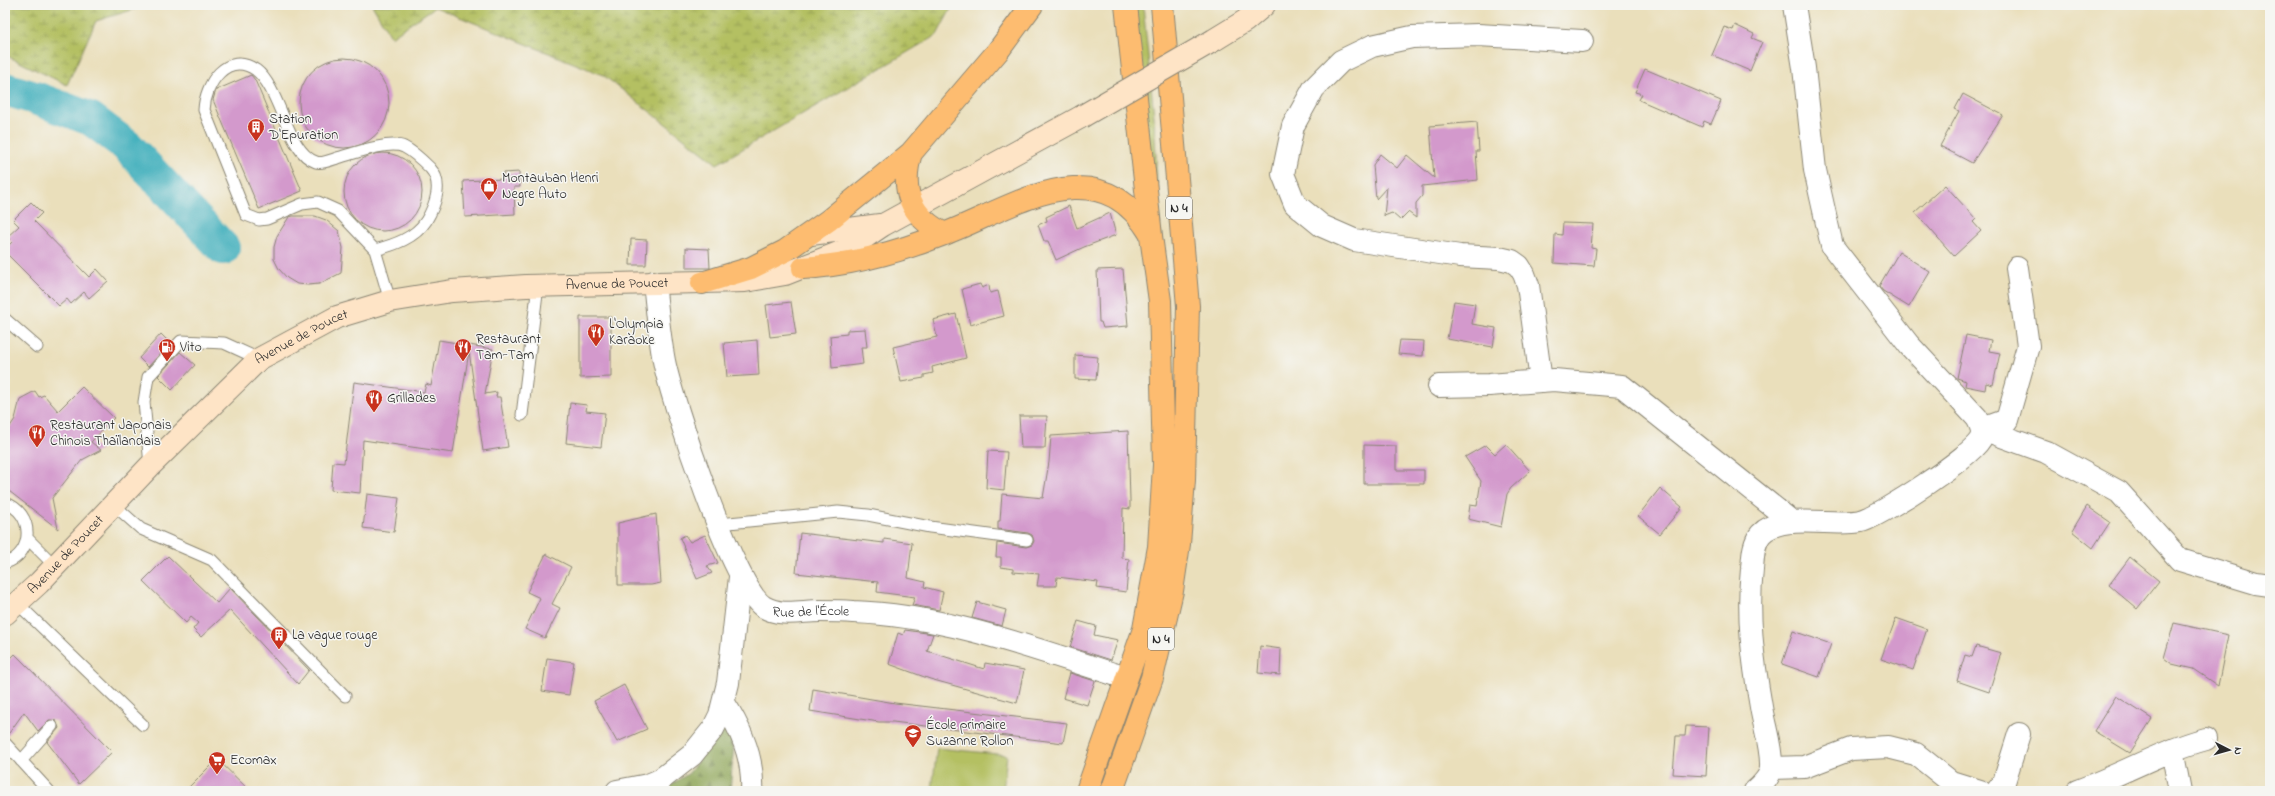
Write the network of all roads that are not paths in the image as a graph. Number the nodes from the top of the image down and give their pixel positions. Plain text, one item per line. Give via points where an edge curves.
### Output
1 (1032, 5) edge
2 (1126, 5) edge
3 (1162, 5) edge
4 (1264, 5) edge
5 (1794, 5) edge
6 (1582, 41) dead end
7 (911, 153) junction
8 (914, 208) junction
9 (883, 225) junction
10 (810, 234) junction
11 (944, 234) junction
12 (1151, 236) junction
13 (375, 250) junction
14 (802, 268) junction
15 (2017, 268) dead end
16 (654, 282) junction
17 (702, 283) junction
18 (538, 285) junction
19 (390, 301) junction
20 (5, 319) edge
21 (37, 347) dead end
22 (259, 359) junction
23 (1541, 381) junction
24 (1439, 386) dead end
25 (522, 415) dead end
26 (1982, 429) junction
27 (150, 466) junction
28 (5, 503) edge
29 (114, 505) junction
30 (1791, 521) junction
31 (719, 524) junction
32 (27, 538) junction
33 (1027, 540) dead end
34 (5, 563) edge
35 (55, 566) junction
36 (740, 577) junction
37 (2270, 585) edge
38 (11, 608) edge
39 (1126, 678) junction
40 (345, 696) dead end
41 (724, 703) junction
42 (143, 725) dead end
43 (52, 726) dead end
44 (2019, 734) dead end
45 (2206, 739) dead end
46 (5, 743) edge
47 (2172, 750) junction
48 (21, 761) junction
49 (1772, 768) junction
50 (49, 791) edge
51 (617, 791) edge
52 (752, 791) edge
53 (1086, 791) edge
54 (1112, 791) edge
55 (1754, 791) edge
56 (1980, 791) edge
57 (1997, 791) edge
58 (2077, 791) edge
59 (2180, 791) edge

1 - 7 highway via 998,51
2 - 12 highway, N 4
3 - 54 highway, N 4 via 1188,306 1184,480 1173,584 1152,678
4 - 8 main road, Avenue de Poucet, bridge via 1245,21 1214,40 1081,117
5 - 26 street via 1815,170 1832,246 1909,345 1978,418
6 - 23 street via 1478,35 1412,37 1372,46 1341,61 1314,88 1293,126 1283,174 1295,204 1322,226 1354,240 1460,256 1498,258 1512,261 1519,266 1528,285
7 - 8 highway via 906,180
7 - 10 highway
8 - 9 main road, Avenue de Poucet
8 - 11 highway via 932,227
9 - 10 main road
9 - 14 main road, Avenue de Poucet via 846,250
10 - 17 highway via 770,259
11 - 12 highway via 1019,202 1058,189 1080,188 1097,189 1113,194 1141,219
11 - 14 highway via 853,262
12 - 39 highway, N 4 via 1160,301 1164,465 1157,554 1144,629
13 - 13 lane via 399,244 421,228 434,207 438,188 433,171 419,156 403,146 375,147 316,162 301,152 267,83 257,71 245,64 233,65 219,72 210,83 204,98 204,110 246,215 259,220 267,219 302,204 318,202 338,211
13 - 19 lane
14 - 17 main road, Avenue de Poucet via 785,274 745,281
15 - 26 street via 2028,346 2008,420
16 - 17 main road, Avenue de Poucet
16 - 18 main road, Avenue de Poucet
16 - 31 street, Rue de l'École via 664,361 688,446
18 - 19 main road, Avenue de Poucet via 452,291
18 - 25 lane
19 - 22 main road, Avenue de Poucet via 337,317
20 - 21 lane
22 - 27 main road, Avenue de Poucet
22 - 27 lane via 224,344 180,341 148,377 144,402
23 - 24 street
23 - 30 street via 1622,386
26 - 30 street via 1981,438 1971,452 1882,512 1862,521 1842,524
26 - 37 street via 2046,452 2119,492 2180,560
27 - 29 main road, Avenue de Poucet
28 - 32 lane via 18,510 24,518
29 - 35 main road, Avenue de Poucet
29 - 40 lane via 141,529 212,560
30 - 49 street via 1762,533 1756,542 1751,580 1750,620 1754,662
31 - 33 lane via 838,512
31 - 36 street, Rue de l'École
32 - 34 lane via 24,548 17,557
32 - 35 lane
35 - 38 main road, Avenue de Poucet
36 - 39 street, Rue de l'École via 761,606 778,613 820,611 892,614 1002,638
36 - 41 street
38 - 42 lane
39 - 53 highway, N 4
41 - 51 street via 713,729 692,755 660,780
41 - 52 street via 739,727 746,746
43 - 48 lane
44 - 57 street via 2004,782
45 - 47 street
46 - 48 lane
47 - 58 street
47 - 59 street
48 - 50 lane
49 - 55 street via 1762,785
49 - 56 street via 1804,767 1851,749 1888,747 1916,754 1951,782

